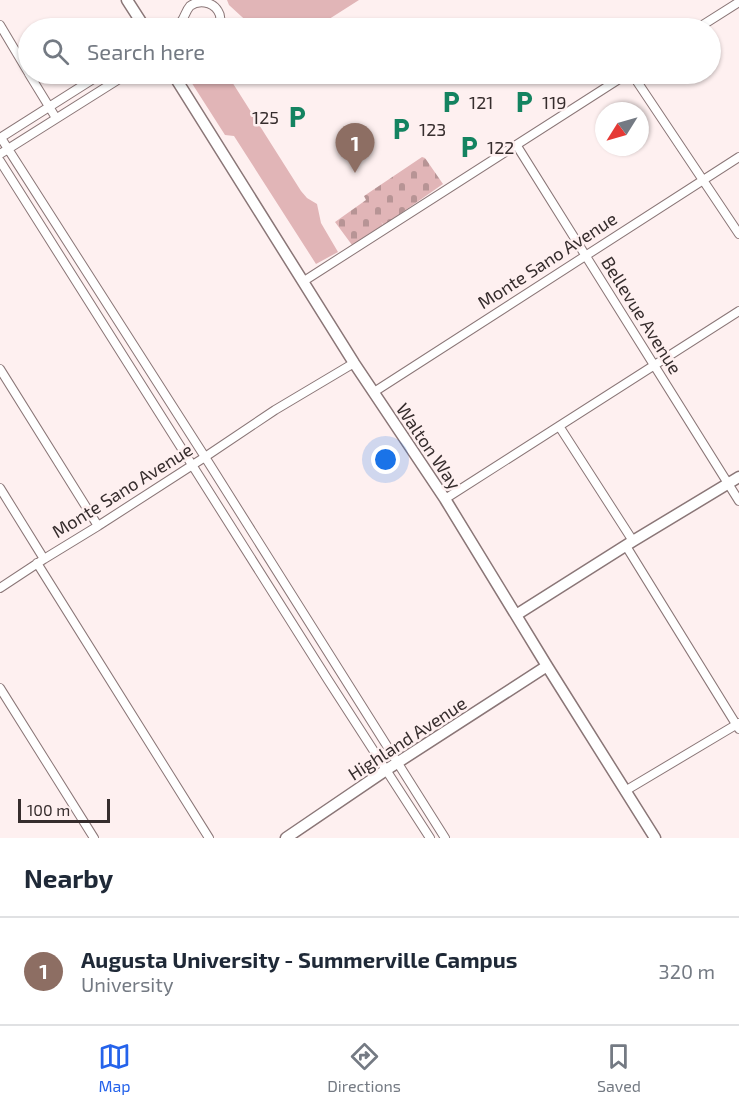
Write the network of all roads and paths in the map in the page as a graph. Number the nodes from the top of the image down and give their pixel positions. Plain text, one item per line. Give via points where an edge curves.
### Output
1 (127, 0) edge
2 (739, 2) edge
3 (139, 18) edge
4 (184, 18) edge
5 (220, 18) edge
6 (714, 18) edge
7 (0, 25) edge
8 (18, 55) edge
9 (35, 84) edge
10 (85, 84) edge
11 (102, 84) edge
12 (111, 84) edge
13 (180, 84) edge
14 (613, 84) edge
15 (636, 84) edge
16 (104, 88) junction
17 (49, 107) junction
18 (56, 118) junction
19 (0, 138) edge
20 (517, 146) junction
21 (4, 152) edge
22 (739, 157) edge
23 (0, 161) edge
24 (704, 179) junction
25 (739, 234) edge
26 (585, 255) junction
27 (76, 256) junction
28 (64, 263) junction
29 (304, 281) junction
30 (739, 311) edge
31 (123, 328) junction
32 (110, 336) junction
33 (354, 363) junction
34 (654, 365) junction
35 (0, 369) edge
36 (374, 392) junction
37 (559, 426) junction
38 (205, 457) junction
39 (192, 465) junction
40 (739, 477) edge
41 (728, 484) junction
42 (0, 488) edge
43 (445, 499) junction
44 (739, 501) edge
45 (98, 526) junction
46 (252, 533) junction
47 (240, 540) junction
48 (629, 544) junction
49 (40, 561) junction
50 (0, 588) edge
51 (294, 599) junction
52 (282, 607) junction
53 (516, 615) junction
54 (328, 654) junction
55 (317, 662) junction
56 (547, 666) junction
57 (0, 688) edge
58 (738, 726) edge
59 (397, 763) junction
60 (386, 770) junction
61 (625, 791) junction
62 (94, 838) edge
63 (209, 838) edge
64 (286, 838) edge
65 (430, 838) edge
66 (445, 838) edge
67 (655, 838) edge

1 - 3 main road
2 - 6 street
4 - 5 street via 189,7 203,1 214,6
7 - 8 street
9 - 17 street
10 - 17 street
11 - 16 street
12 - 16 street
13 - 29 main road, Walton Way
14 - 20 street
15 - 24 street
16 - 18 street
17 - 18 street
17 - 19 street
18 - 21 street
19 - 21 street
20 - 26 street, Bellevue Avenue
20 - 29 street
21 - 27 street
22 - 24 street, Monte Sano Avenue
23 - 28 street
24 - 25 street
24 - 26 street, Monte Sano Avenue
26 - 34 street, Bellevue Avenue
26 - 36 street, Monte Sano Avenue
27 - 28 street
27 - 31 street
28 - 32 street
29 - 33 main road, Walton Way
30 - 34 street
31 - 32 street
31 - 38 street
32 - 39 street
33 - 36 main road, Walton Way
33 - 38 street, Monte Sano Avenue
34 - 37 street
34 - 41 street, Bellevue Avenue
35 - 45 street
36 - 43 main road, Walton Way
37 - 43 street
37 - 48 street
38 - 39 street, Monte Sano Avenue
38 - 46 street
39 - 45 street, Monte Sano Avenue
39 - 47 street
40 - 41 main road
41 - 44 street, Bellevue Avenue
41 - 48 main road
42 - 49 street
43 - 53 main road, Walton Way
45 - 49 street, Monte Sano Avenue
46 - 47 street
46 - 51 street
47 - 52 street
48 - 53 main road
48 - 58 street
49 - 50 street, Monte Sano Avenue
49 - 63 street
51 - 52 street
51 - 54 street
52 - 55 street
53 - 56 main road, Walton Way
54 - 55 street
54 - 59 street
55 - 60 street
56 - 59 main road, Highland Avenue
56 - 61 main road, Walton Way
57 - 62 street
58 - 61 street
59 - 60 main road, Highland Avenue
59 - 66 street
60 - 64 main road, Highland Avenue
60 - 65 street
61 - 67 main road, Walton Way

